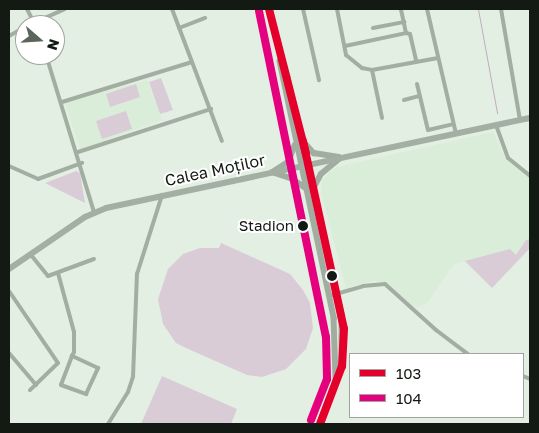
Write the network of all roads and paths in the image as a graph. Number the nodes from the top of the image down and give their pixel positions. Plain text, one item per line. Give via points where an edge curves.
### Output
1 (65, 9) edge
2 (172, 9) edge
3 (269, 9) edge
4 (303, 9) edge
5 (337, 9) edge
6 (401, 9) edge
7 (427, 9) edge
8 (501, 9) edge
9 (53, 15) edge
10 (205, 18) dead end
11 (404, 22) junction
12 (179, 28) junction
13 (373, 28) dead end
14 (406, 33) junction
15 (344, 46) junction
16 (279, 50) junction
17 (438, 58) junction
18 (416, 61) junction
19 (192, 62) junction
20 (49, 65) edge
21 (372, 70) junction
22 (319, 80) dead end
23 (417, 84) dead end
24 (419, 96) junction
25 (404, 100) dead end
26 (62, 102) junction
27 (210, 109) junction
28 (382, 118) dead end
29 (530, 118) edge
30 (520, 120) junction
31 (453, 124) junction
32 (496, 125) junction
33 (456, 134) junction
34 (222, 141) dead end
35 (303, 141) junction
36 (296, 142) junction
37 (78, 152) junction
38 (342, 158) junction
39 (82, 163) junction
40 (304, 165) junction
41 (9, 166) edge
42 (272, 172) junction
43 (530, 176) edge
44 (306, 189) junction
45 (314, 189) junction
46 (162, 195) junction
47 (94, 212) junction
48 (31, 255) junction
49 (94, 259) dead end
50 (9, 269) edge
51 (58, 273) junction
52 (9, 291) edge
53 (338, 293) junction
54 (329, 296) junction
55 (9, 353) edge
56 (467, 353) edge
57 (72, 356) junction
58 (336, 381) junction
59 (36, 385) junction
60 (30, 390) dead end
61 (108, 424) edge
62 (320, 424) edge

1 - 9 street
2 - 12 street
3 - 16 main road
4 - 22 street
5 - 15 street
6 - 11 street
7 - 17 street
8 - 30 street
10 - 12 street
11 - 13 street
11 - 14 street
12 - 19 street
14 - 15 street
14 - 18 street via 410,34
15 - 21 street via 352,62
16 - 35 main road
16 - 36 main road
17 - 18 street
17 - 31 street
18 - 21 street
19 - 26 street
19 - 27 street
20 - 26 street
21 - 28 street
23 - 24 street
24 - 25 street
24 - 31 street via 428,130
26 - 37 street
27 - 34 street
27 - 37 street
29 - 30 main road, Calea Moților
30 - 32 main road, Calea Moților
31 - 33 street
32 - 33 main road, Calea Moților
32 - 43 street via 508,158
33 - 38 main road, Calea Moților
35 - 38 main road via 314,153
35 - 40 main road
36 - 40 main road
36 - 42 main road via 288,162
37 - 39 street
38 - 40 main road, Calea Moților
38 - 45 main road via 321,174
39 - 41 street via 38,179
39 - 47 street
40 - 42 main road, Calea Moților
40 - 44 main road
40 - 45 main road
42 - 44 main road via 292,178
42 - 46 main road, Calea Moților
44 - 54 main road
45 - 53 main road
46 - 47 main road, Calea Moților
46 - 61 street via 137,274 133,376 125,397
47 - 48 main road, Calea Moților
48 - 50 main road, Calea Moților
48 - 51 street via 48,276
49 - 51 street
51 - 57 street via 74,332
52 - 59 street via 57,357 58,362
53 - 54 street
53 - 56 street via 385,284
53 - 58 main road via 344,345
54 - 58 main road via 336,336
55 - 59 street
57 - 57 street via 61,385 86,394 98,368
58 - 62 main road
59 - 60 street

